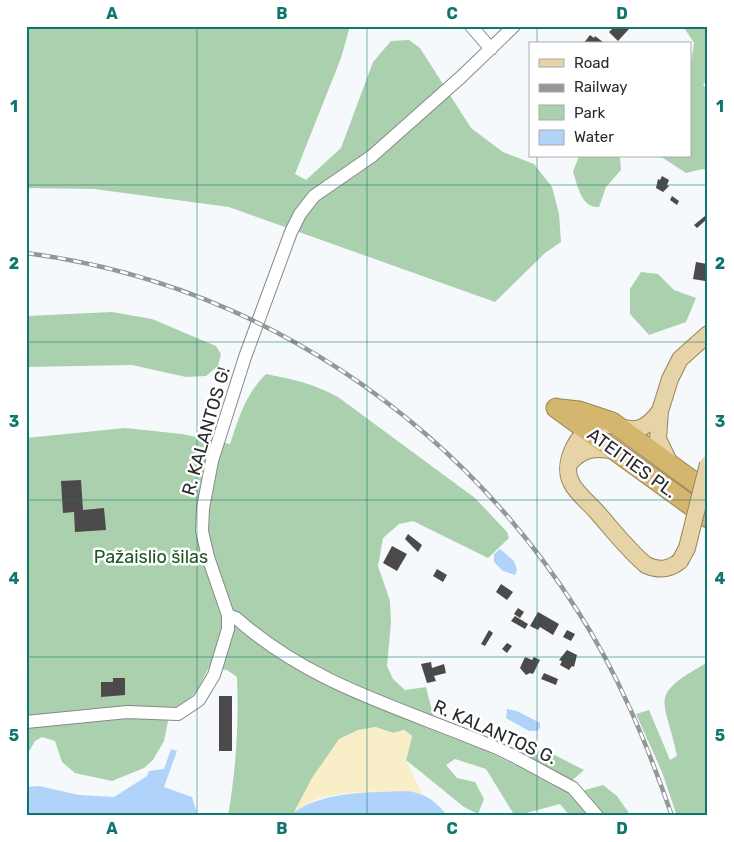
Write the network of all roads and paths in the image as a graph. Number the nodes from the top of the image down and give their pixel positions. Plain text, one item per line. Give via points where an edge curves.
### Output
1 (471, 26) edge
2 (514, 26) edge
3 (491, 49) junction
4 (708, 334) edge
5 (708, 349) edge
6 (685, 353) junction
7 (556, 408) junction
8 (660, 411) junction
9 (625, 430) junction
10 (588, 431) junction
11 (575, 446) junction
12 (615, 451) junction
13 (569, 464) junction
14 (670, 464) junction
15 (708, 464) edge
16 (708, 492) edge
17 (708, 518) edge
18 (228, 615) junction
19 (26, 722) edge
20 (596, 816) edge

1 - 3 street
2 - 3 street, R. KALANTOS G.
3 - 18 street, R. KALANTOS G. via 372,156 314,196 291,232 245,357 212,461 202,508 206,548
4 - 6 main road
5 - 6 main road
6 - 8 main road via 674,368
7 - 9 highway, ATEITIES PL. via 594,415
7 - 10 highway, ATEITIES PL.
7 - 11 main road via 574,433
8 - 9 main road via 646,426
8 - 14 main road via 658,439
9 - 10 main road via 604,426
9 - 14 highway, ATEITIES PL.
10 - 11 main road
10 - 12 highway, ATEITIES PL.
11 - 13 main road
12 - 13 main road via 588,450 574,457
12 - 17 highway, ATEITIES PL.
13 - 15 main road, bridge via 569,477 575,488 640,560 660,569 674,566 687,548
14 - 16 highway, ATEITIES PL.
18 - 19 street via 228,629 214,675 199,700 187,710 178,714 127,712
18 - 20 street, R. KALANTOS G. via 282,655 333,683 488,744 573,788

